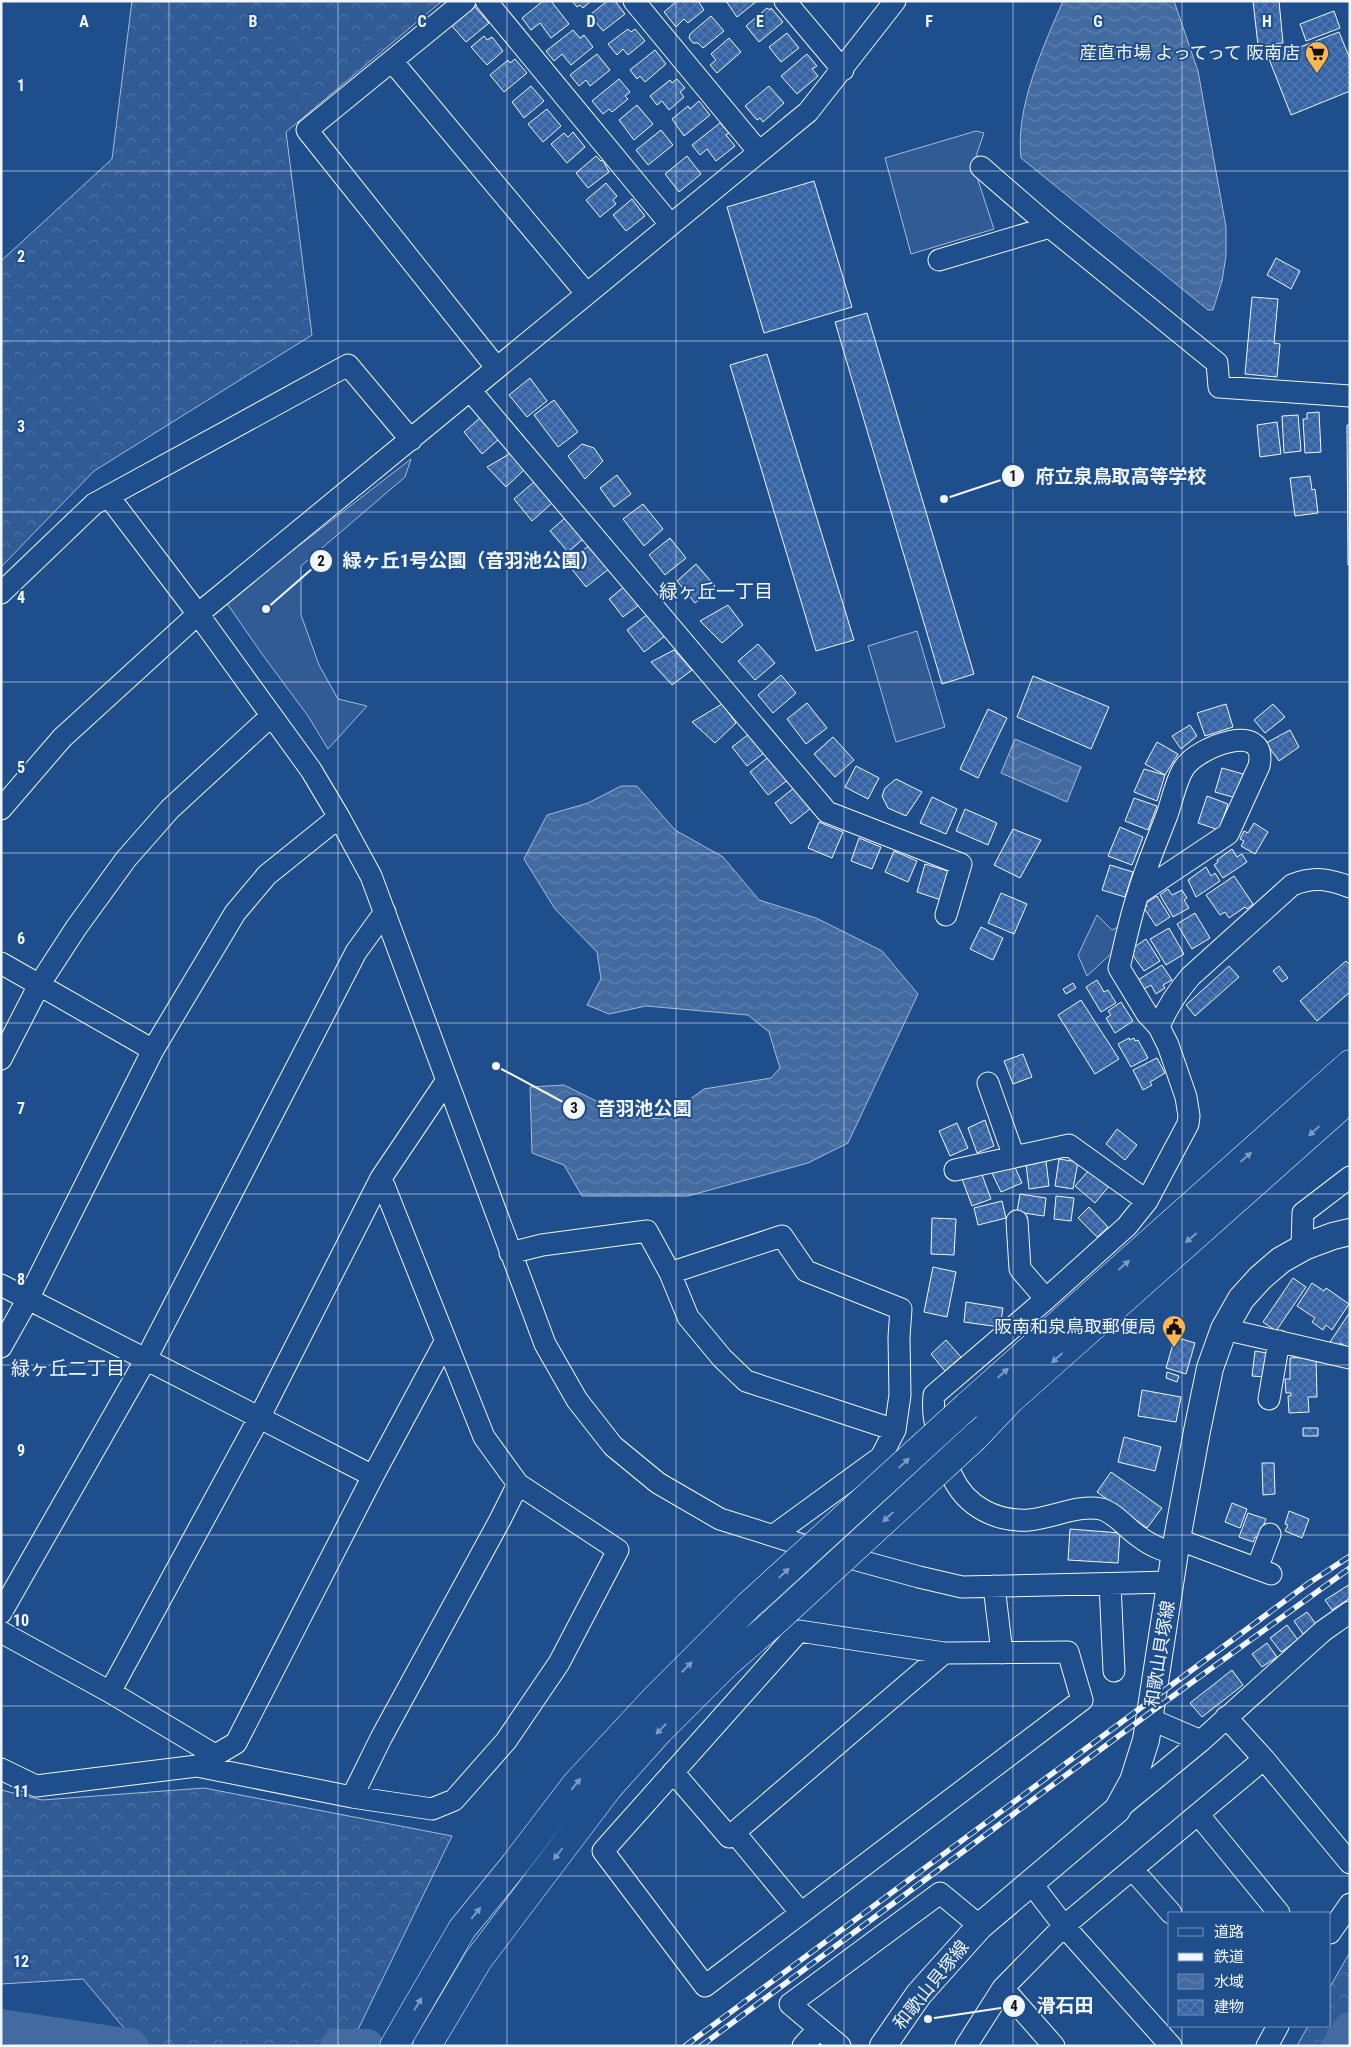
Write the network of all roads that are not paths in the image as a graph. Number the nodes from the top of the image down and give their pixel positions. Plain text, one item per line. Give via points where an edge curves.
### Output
1 (466, 1) edge
2 (486, 1) edge
3 (634, 1) edge
4 (785, 1) edge
5 (895, 1) edge
6 (392, 61) junction
7 (843, 70) junction
8 (759, 152) junction
9 (981, 168) dead end
10 (670, 224) junction
11 (1050, 227) junction
12 (939, 260) dead end
13 (586, 293) junction
14 (496, 368) junction
15 (470, 390) junction
16 (1350, 396) edge
17 (411, 440) junction
18 (110, 497) junction
19 (1, 593) edge
20 (198, 614) junction
21 (271, 716) junction
22 (1, 808) edge
23 (339, 818) junction
24 (1350, 887) edge
25 (1138, 894) junction
26 (385, 912) junction
27 (946, 915) dead end
28 (1, 963) edge
29 (39, 985) junction
30 (1159, 1027) junction
31 (153, 1050) junction
32 (1, 1059) edge
33 (1350, 1064) edge
34 (447, 1080) junction
35 (988, 1083) dead end
36 (1350, 1098) edge
37 (1014, 1157) junction
38 (955, 1170) dead end
39 (1350, 1176) edge
40 (381, 1178) junction
41 (1147, 1202) junction
42 (1017, 1221) dead end
43 (1350, 1232) edge
44 (1302, 1248) junction
45 (510, 1252) junction
46 (670, 1273) junction
47 (1, 1285) edge
48 (28, 1299) junction
49 (1046, 1300) junction
50 (1224, 1329) junction
51 (1279, 1341) junction
52 (445, 1342) junction
53 (1, 1347) edge
54 (1350, 1358) edge
55 (146, 1359) junction
56 (1269, 1400) dead end
57 (259, 1418) junction
58 (896, 1430) junction
59 (373, 1476) junction
60 (518, 1484) junction
61 (1270, 1534) dead end
62 (774, 1535) junction
63 (1176, 1546) junction
64 (1172, 1582) junction
65 (1110, 1584) junction
66 (994, 1586) junction
67 (1350, 1612) edge
68 (1, 1613) edge
69 (1, 1632) edge
70 (944, 1653) junction
71 (1002, 1653) junction
72 (1114, 1671) dead end
73 (110, 1692) junction
74 (1226, 1717) junction
75 (1150, 1719) junction
76 (1201, 1741) junction
77 (1264, 1759) junction
78 (206, 1761) junction
79 (1, 1769) edge
80 (673, 1772) junction
81 (352, 1797) junction
82 (1117, 1810) junction
83 (1198, 1814) junction
84 (734, 1832) junction
85 (1350, 1863) edge
86 (1133, 1870) junction
87 (1030, 1883) junction
88 (1350, 1904) edge
89 (1170, 1912) edge
90 (1278, 1912) edge
91 (801, 1914) junction
92 (980, 1926) junction
93 (1064, 1926) junction
94 (1331, 1932) edge
95 (1002, 1988) junction
96 (819, 2028) junction
97 (394, 2046) edge
98 (427, 2046) edge
99 (803, 2046) edge
100 (840, 2046) edge
101 (883, 2046) edge
102 (966, 2046) edge
103 (1054, 2046) edge
104 (1170, 2046) edge

1 - 6 street
2 - 10 street
3 - 8 street
4 - 7 street
5 - 7 street
6 - 13 street
6 - 14 street via 307,130
7 - 8 street via 808,112
8 - 10 street
9 - 11 street
10 - 13 street
11 - 12 street
11 - 16 street via 1217,363 1219,387
13 - 14 street
14 - 15 street
15 - 17 street
15 - 27 street via 827,812 961,864
17 - 18 street via 348,365
17 - 20 street
18 - 19 street via 94,504
18 - 20 street
20 - 21 street
20 - 22 street via 62,738
21 - 23 street via 311,770
21 - 29 street via 170,808 132,852
23 - 26 street via 371,876
23 - 31 street via 267,875 235,913
24 - 30 street via 1320,878 1301,882 1284,891 1191,976 1172,999
25 - 25 street via 1184,768 1205,749 1235,740 1247,740 1253,744 1260,754 1259,766 1228,834
25 - 30 street via 1119,968 1147,1014
26 - 34 street
26 - 55 street via 356,952
28 - 29 street
29 - 31 street
29 - 32 street
30 - 41 street via 1186,1097 1189,1116 1188,1124
31 - 48 street
97 -> 33 highway, bridge via 462,1930 576,1784 652,1701 748,1606 967,1406
34 - 40 street
34 - 45 street
35 - 37 street
36 -> 98 highway, bridge via 1010,1400 975,1437 727,1663 659,1731 608,1788 478,1960
37 - 38 street
37 - 41 street via 1069,1145
39 - 44 street via 1303,1213
40 - 52 street
40 - 57 street
41 - 49 street via 1127,1226
42 - 49 street via 1020,1268
43 - 44 main road, 和歌山貝塚線
44 - 50 main road, 和歌山貝塚線 via 1260,1278 1241,1299
45 - 46 street via 647,1231
45 - 62 street via 545,1344 577,1400 613,1446 658,1483 720,1519
46 - 58 street via 688,1317 746,1381
46 - 58 street via 782,1236 806,1271 901,1308 900,1394
47 - 48 street
48 - 53 street
48 - 55 street
49 - 63 street via 934,1395 932,1413 953,1477 965,1497 985,1513 1022,1520 1088,1508 1101,1509 1153,1546
50 - 51 street
50 - 63 main road, 和歌山貝塚線 via 1210,1368
51 - 54 street
51 - 56 street
52 - 59 street
52 - 60 street via 484,1437
55 - 57 street
55 - 68 street
57 - 59 street
57 - 73 street
58 - 62 street via 881,1457
59 - 78 street via 236,1743
60 - 81 street
60 - 81 street via 618,1550 559,1663 506,1741 454,1800 432,1809
61 - 63 street via 1264,1572
62 - 66 street via 919,1578 962,1587
63 - 64 main road, 和歌山貝塚線
64 - 65 street
64 - 75 main road, 和歌山貝塚線
65 - 66 street
65 - 72 street
66 - 71 street
67 - 74 street via 1323,1631
69 - 73 street
70 - 71 street
70 - 80 street via 799,1631
70 - 84 street
71 - 91 street via 1068,1652 1082,1700
73 - 78 street
74 - 76 street
74 - 77 street
75 - 76 street
75 - 82 main road, 和歌山貝塚線 via 1133,1781
76 - 82 street
77 - 83 street
77 - 85 street
78 - 79 street via 36,1786
78 - 81 street
80 - 84 street via 729,1837
80 - 91 street via 603,1851 705,1986
82 - 87 main road, 和歌山貝塚線
83 - 86 street
83 - 90 street
84 - 91 street
86 - 89 street
86 - 93 street
87 - 92 main road, 和歌山貝塚線
87 - 93 street
88 - 94 street
92 - 96 street via 940,1893 790,2004
92 - 101 main road, 和歌山貝塚線 via 920,1994
93 - 95 street
93 - 104 street
95 - 102 street
95 - 103 street
96 - 99 street
96 - 100 street

